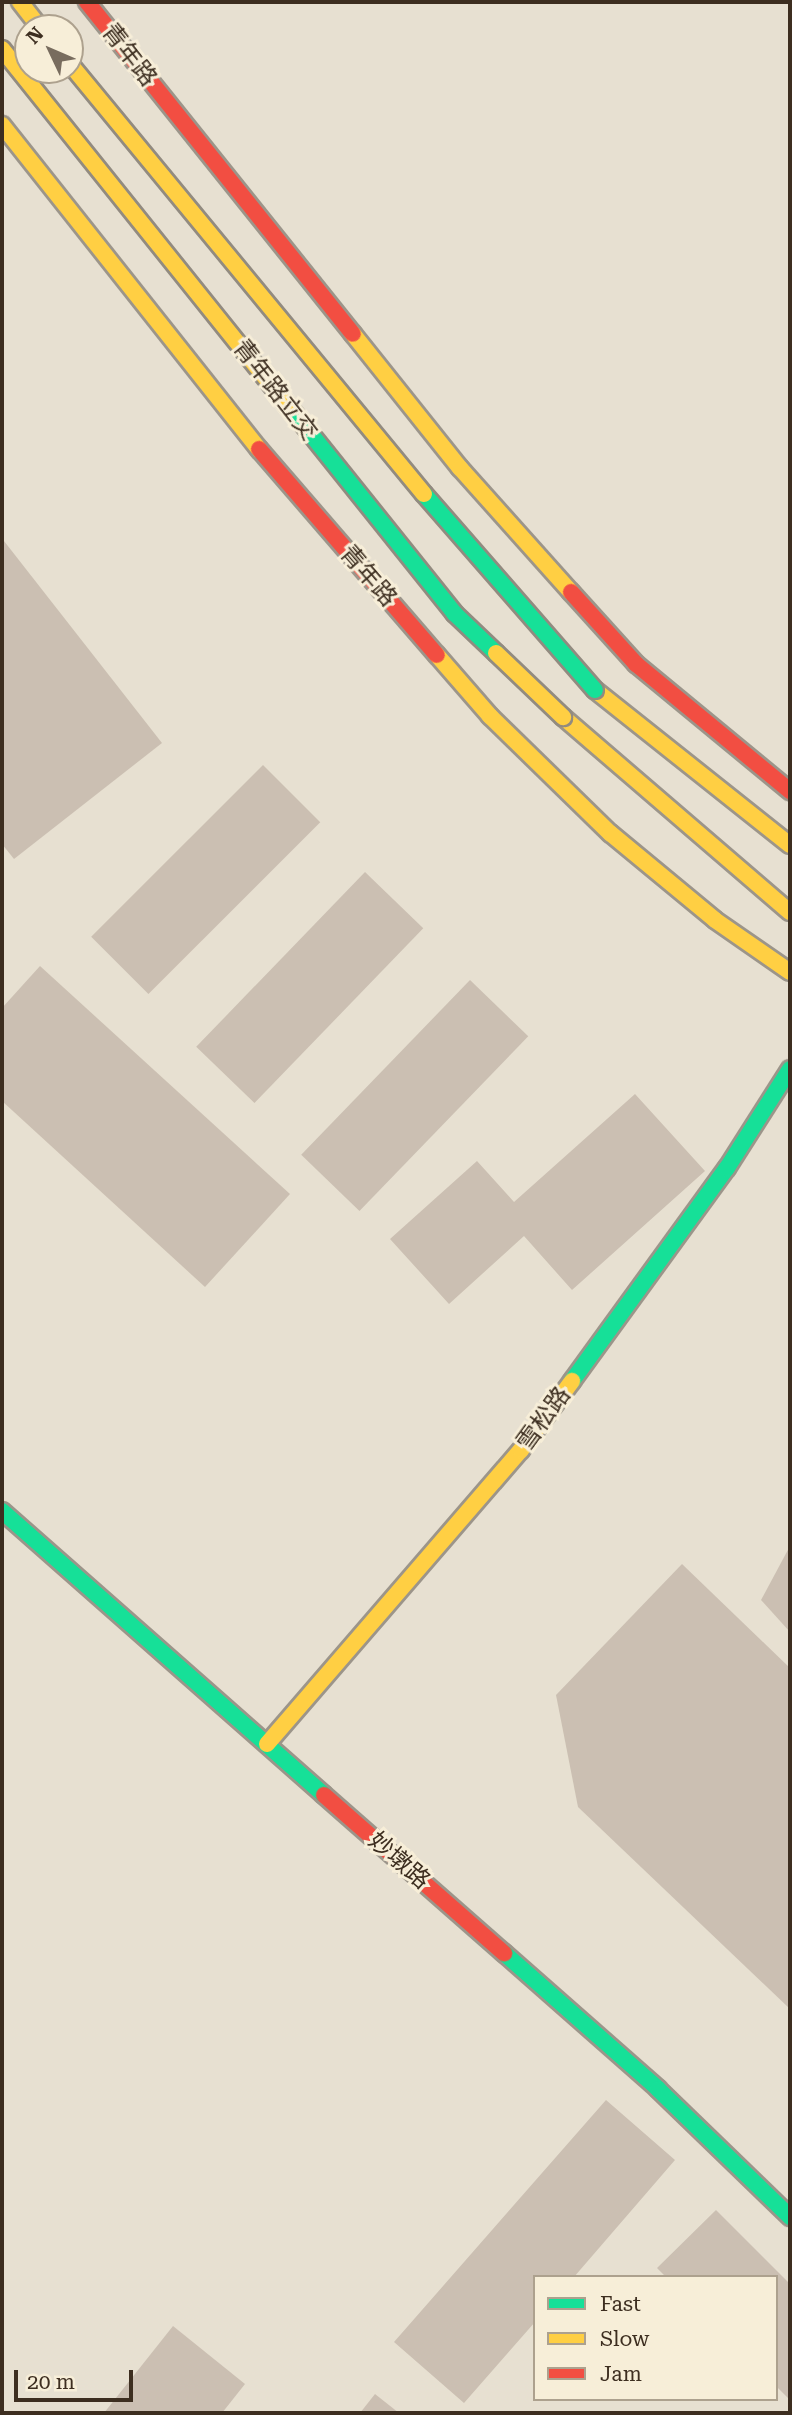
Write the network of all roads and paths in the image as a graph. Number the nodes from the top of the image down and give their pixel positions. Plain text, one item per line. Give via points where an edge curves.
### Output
1 (87, 2) edge
2 (2, 49) edge
3 (84, 81) edge
4 (2, 125) edge
5 (790, 792) edge
6 (790, 845) edge
7 (790, 912) edge
8 (790, 972) edge
9 (790, 1069) edge
10 (2, 1511) edge
11 (267, 1744) junction
12 (790, 2217) edge

1 - 5 main road, 青年路 via 460,468 636,664
2 - 7 main road, 青年路立交, bridge via 454,613 564,717
3 - 6 main road, 青年路立交, bridge via 410,479 595,690
4 - 8 main road, 青年路 via 264,457 490,716 610,833 715,920
9 - 11 main road, 雪松路 via 727,1168 522,1450
10 - 11 main road, 妙墩路
11 - 12 main road, 妙墩路 via 658,2089

